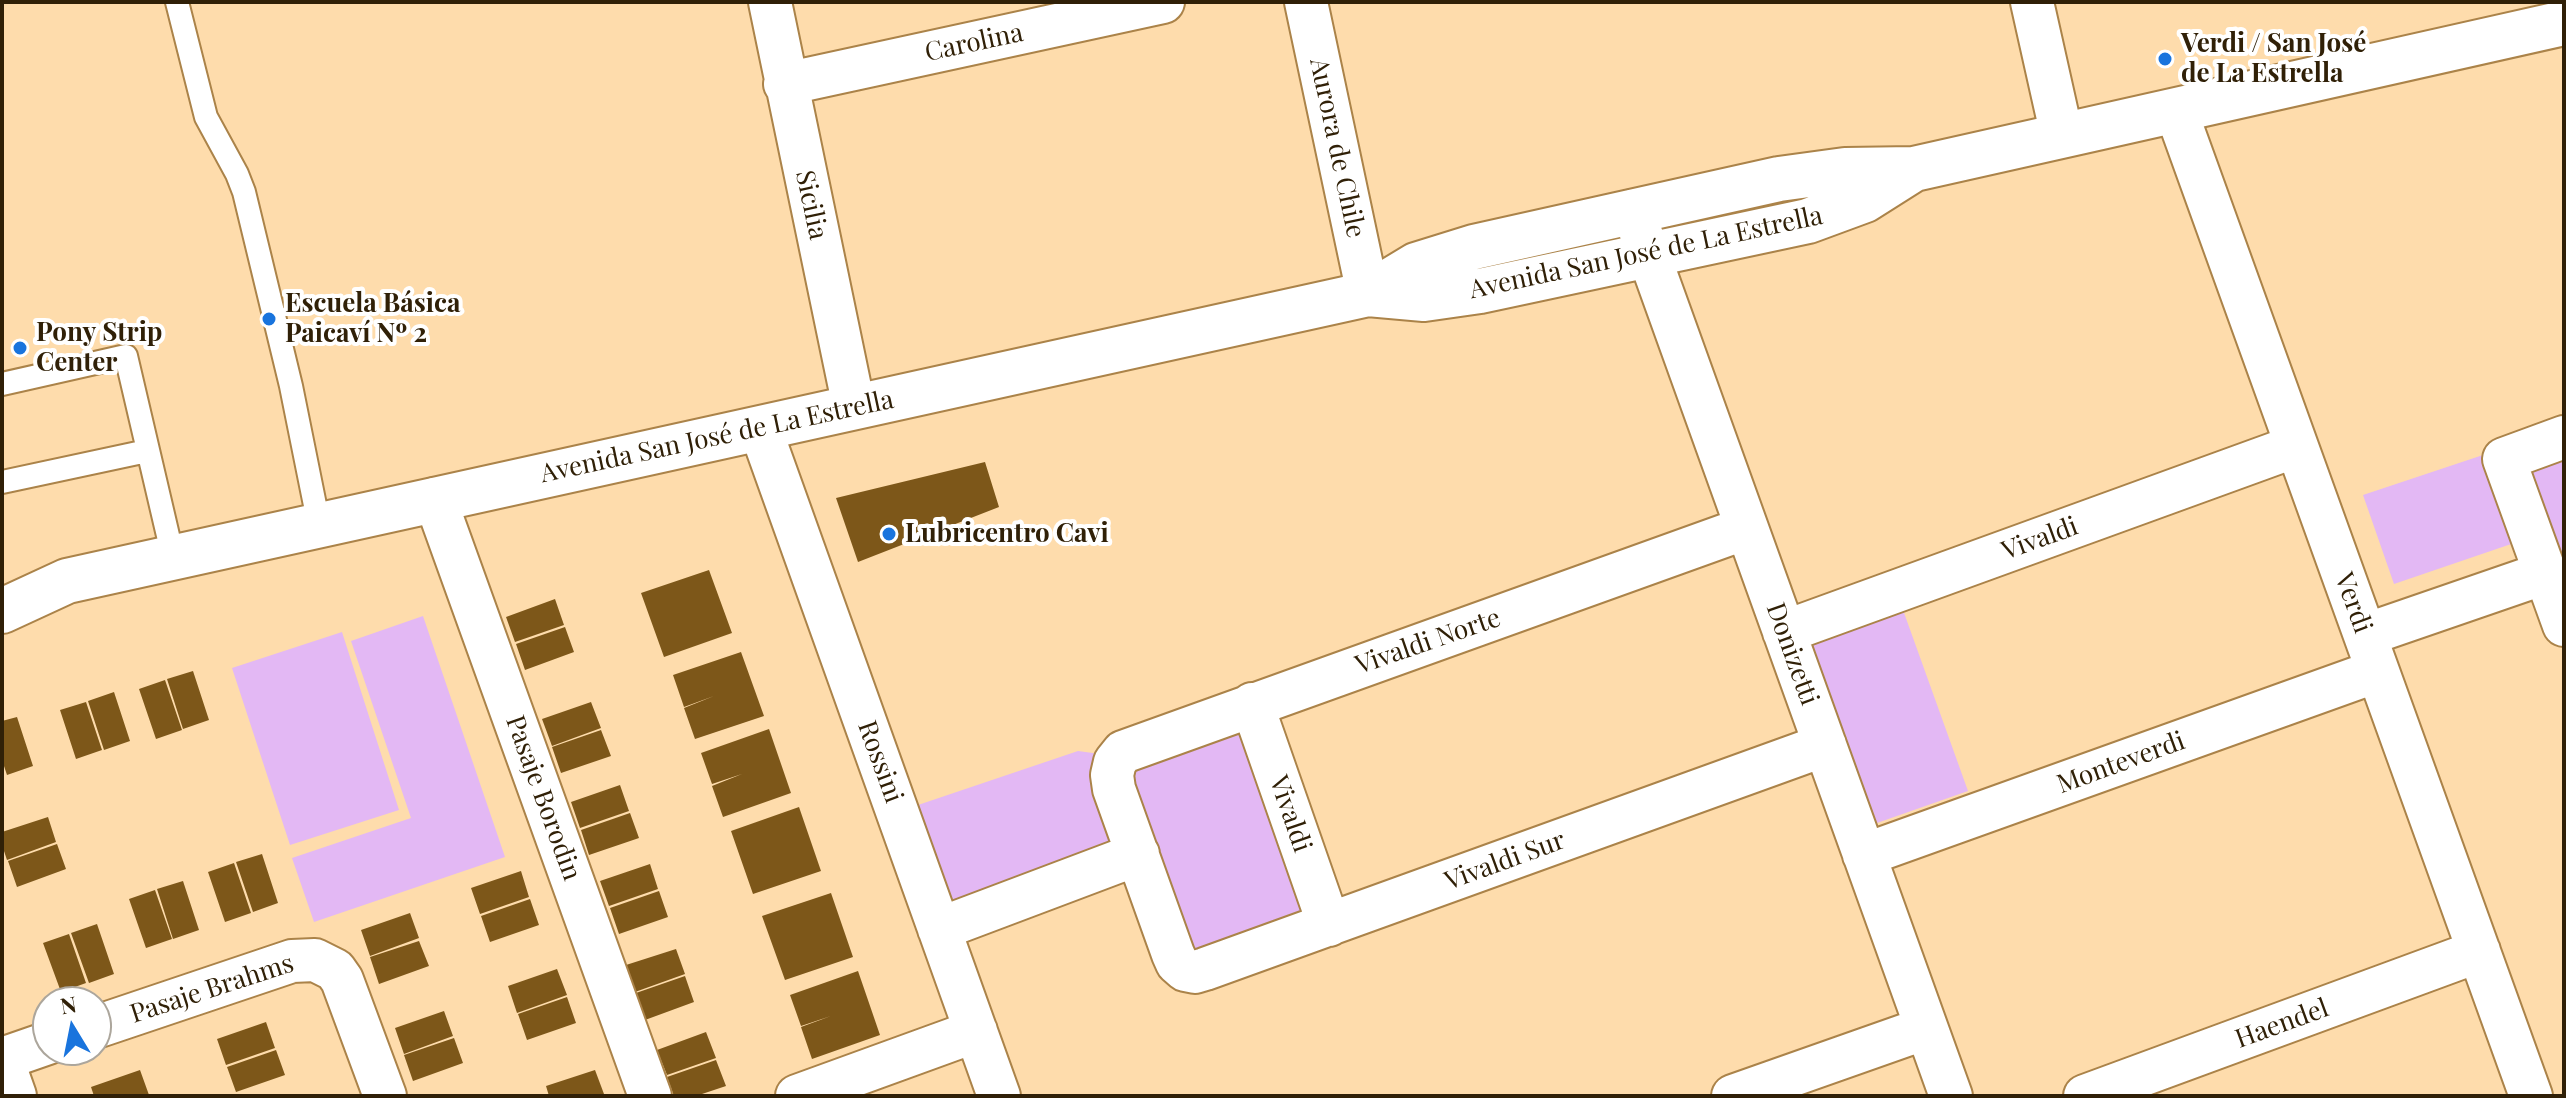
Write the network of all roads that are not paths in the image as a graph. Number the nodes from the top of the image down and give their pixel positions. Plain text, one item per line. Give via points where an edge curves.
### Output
1 (177, 2) edge
2 (770, 2) edge
3 (1163, 2) edge
4 (1306, 2) edge
5 (2032, 2) edge
6 (2564, 23) edge
7 (785, 84) junction
8 (2176, 111) junction
9 (2062, 136) junction
10 (1914, 169) junction
11 (1633, 211) junction
12 (1649, 255) junction
13 (1368, 294) junction
14 (2, 384) edge
15 (854, 407) junction
16 (760, 428) junction
17 (2564, 437) edge
18 (2296, 446) junction
19 (147, 451) junction
20 (2, 482) edge
21 (435, 499) junction
22 (319, 525) junction
23 (1746, 528) junction
24 (173, 557) junction
25 (2545, 573) junction
26 (2, 577) edge
27 (67, 581) junction
28 (2, 611) edge
29 (2564, 625) edge
30 (1784, 632) junction
31 (2371, 653) junction
32 (1252, 704) junction
33 (1825, 745) junction
34 (1138, 854) junction
35 (1864, 855) junction
36 (1329, 925) junction
37 (939, 929) junction
38 (2479, 951) junction
39 (112, 1022) edge
40 (1926, 1028) junction
41 (976, 1031) junction
42 (32, 1049) edge
43 (2, 1061) edge
44 (14, 1096) edge
45 (385, 1096) edge
46 (650, 1096) edge
47 (797, 1096) edge
48 (999, 1096) edge
49 (1733, 1096) edge
50 (1951, 1096) edge
51 (2085, 1096) edge
52 (2531, 1096) edge

1 - 22 lane via 206,117 244,192
2 - 7 street, Sicilia
3 - 7 street, Carolina
4 - 13 street, Aurora de Chile
5 - 9 street
6 - 8 main road, Avenida San José de La Estrella
7 - 15 street, Sicilia
8 - 9 main road, Avenida San José de La Estrella
8 - 18 street, Verdi
9 - 10 main road, Avenida San José de La Estrella
10 - 11 main road, Avenida San José de La Estrella via 1845,170 1779,179
10 - 12 main road, Avenida San José de La Estrella via 1865,200 1808,221
11 - 12 street, Donizetti
11 - 13 main road, Avenida San José de La Estrella via 1416,265
12 - 13 main road, Avenida San José de La Estrella via 1424,299
12 - 23 street, Donizetti
13 - 15 main road, Avenida San José de La Estrella
14 - 19 lane via 126,356
15 - 16 main road, Avenida San José de La Estrella
16 - 21 main road, Avenida San José de La Estrella
16 - 37 street, Rossini
17 - 25 street via 2504,459
18 - 30 street, Vivaldi
18 - 31 street, Verdi
19 - 20 lane
19 - 24 lane
21 - 22 main road, Avenida San José de La Estrella
21 - 46 street, Pasaje Borodin
22 - 24 main road, Avenida San José de La Estrella
23 - 30 street, Donizetti
23 - 32 street, Vivaldi Norte
24 - 27 main road, Avenida San José de La Estrella
25 - 29 street
25 - 31 street, Monteverdi
26 - 27 main road, Avenida San José de La Estrella
27 - 28 main road, Avenida San José de La Estrella
30 - 33 street, Donizetti
31 - 35 street, Monteverdi
31 - 38 street, Verdi
32 - 34 street, Vivaldi Norte via 1134,746 1115,762 1114,789
32 - 36 street, Vivaldi
33 - 35 street, Donizetti
33 - 36 street, Vivaldi Sur
34 - 36 street, Vivaldi Sur via 1173,954 1185,970 1205,969
34 - 37 street
35 - 40 street, Donizetti
37 - 41 street, Rossini
38 - 51 street, Haendel
38 - 52 street, Verdi
39 - 45 street, Pasaje Brahms via 292,961 315,960 342,980
40 - 49 street
40 - 50 street, Donizetti
41 - 47 street
41 - 48 street, Rossini
42 - 43 street
43 - 44 main road

